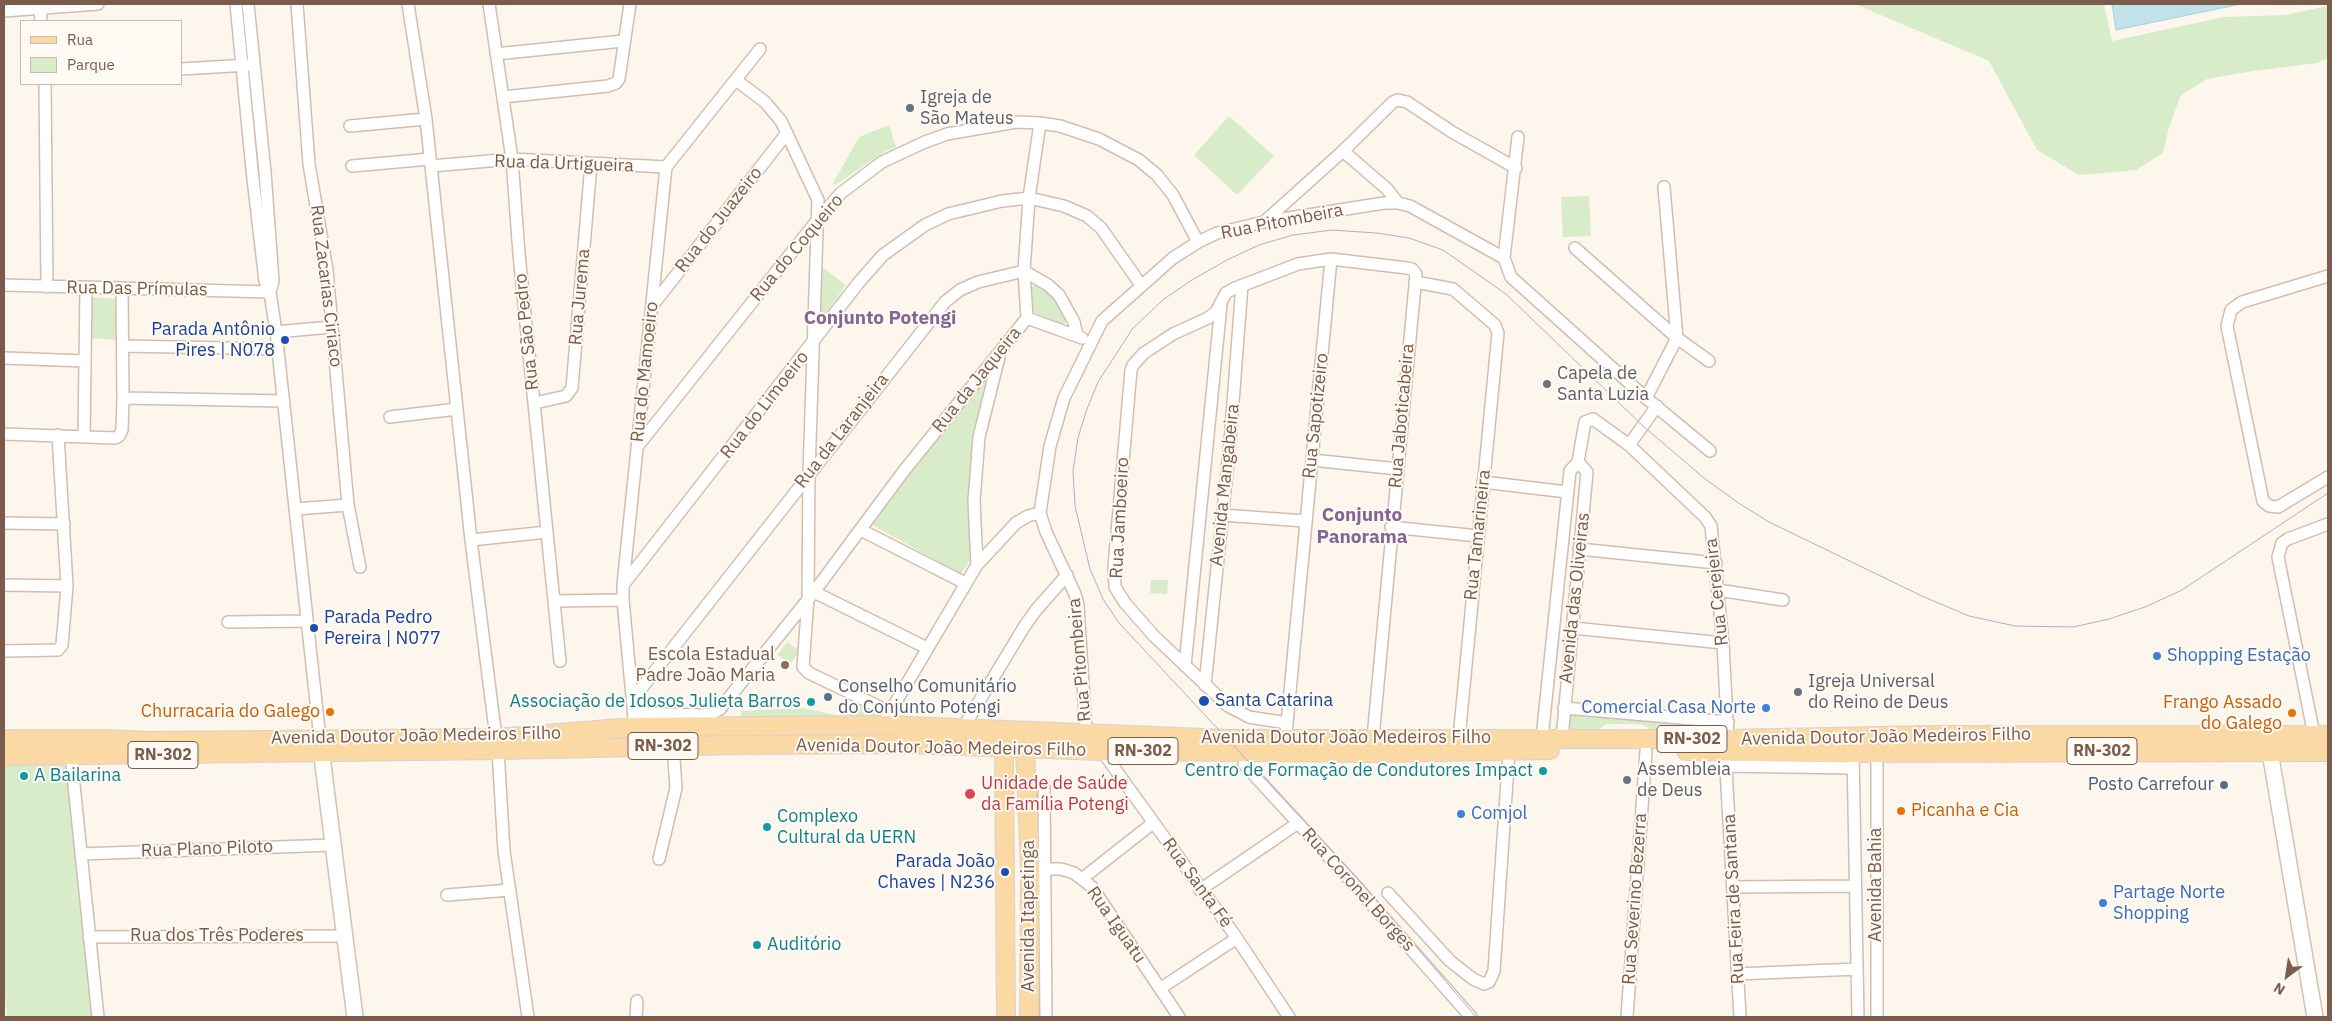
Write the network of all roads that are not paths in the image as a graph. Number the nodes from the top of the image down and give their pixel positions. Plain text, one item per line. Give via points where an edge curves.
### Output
1 (98, 4) edge
2 (236, 4) edge
3 (248, 4) edge
4 (297, 4) edge
5 (408, 4) edge
6 (489, 4) edge
7 (630, 4) edge
8 (40, 8) junction
9 (4, 11) edge
10 (40, 20) edge
11 (623, 41) junction
12 (760, 49) dead end
13 (496, 54) junction
14 (254, 64) junction
15 (242, 65) junction
16 (182, 69) edge
17 (736, 80) junction
18 (45, 85) edge
19 (503, 97) junction
20 (426, 119) junction
21 (1040, 123) junction
22 (350, 126) dead end
23 (787, 133) junction
24 (1518, 137) dead end
25 (1343, 151) junction
26 (512, 159) junction
27 (430, 163) junction
28 (591, 164) junction
29 (352, 166) dead end
30 (666, 167) junction
31 (1516, 168) junction
32 (265, 172) junction
33 (252, 173) junction
34 (1664, 187) dead end
35 (1029, 198) junction
36 (1398, 203) junction
37 (819, 218) junction
38 (1264, 222) junction
39 (1198, 242) junction
40 (1574, 248) dead end
41 (1504, 258) junction
42 (1331, 259) junction
43 (1024, 271) junction
44 (2328, 276) edge
45 (1415, 278) junction
46 (4, 285) edge
47 (1141, 285) junction
48 (1242, 285) junction
49 (47, 287) junction
50 (86, 288) junction
51 (122, 288) junction
52 (270, 292) junction
53 (1221, 305) junction
54 (652, 306) junction
55 (1027, 318) junction
56 (331, 328) junction
57 (276, 332) junction
58 (1077, 336) junction
59 (1677, 338) junction
60 (814, 342) junction
61 (1091, 342) junction
62 (123, 346) junction
63 (278, 349) junction
64 (1000, 353) junction
65 (4, 358) edge
66 (1709, 360) dead end
67 (85, 361) junction
68 (123, 398) junction
69 (1646, 398) junction
70 (284, 401) junction
71 (534, 403) junction
72 (1657, 406) junction
73 (457, 409) junction
74 (390, 417) dead end
75 (1584, 424) joint
76 (4, 434) edge
77 (58, 436) junction
78 (84, 437) junction
79 (1208, 439) junction
80 (1230, 442) junction
81 (1629, 445) junction
82 (637, 447) junction
83 (1710, 451) dead end
84 (1312, 460) junction
85 (1578, 462) junction
86 (1398, 469) junction
87 (809, 473) junction
88 (2328, 477) edge
89 (1483, 482) junction
90 (1567, 492) junction
91 (348, 505) junction
92 (295, 509) junction
93 (1040, 514) junction
94 (1222, 515) junction
95 (1305, 521) junction
96 (4, 523) edge
97 (64, 524) junction
98 (2328, 524) edge
99 (1391, 527) junction
100 (861, 530) junction
101 (547, 532) junction
102 (1478, 536) junction
103 (471, 540) junction
104 (1580, 549) junction
105 (1716, 563) junction
106 (977, 565) junction
107 (360, 567) dead end
108 (1067, 575) junction
109 (965, 583) junction
110 (4, 585) edge
111 (623, 585) junction
112 (67, 586) junction
113 (1718, 590) junction
114 (811, 595) junction
115 (623, 600) junction
116 (1784, 600) dead end
117 (555, 601) junction
118 (308, 621) junction
119 (228, 622) dead end
120 (1573, 628) junction
121 (1723, 643) junction
122 (927, 648) junction
123 (4, 651) edge
124 (560, 661) dead end
125 (1185, 666) junction
126 (1205, 685) junction
127 (633, 698) junction
128 (1564, 708) junction
129 (886, 718) junction
130 (634, 720) junction
131 (658, 727) junction
132 (788, 727) junction
133 (968, 728) junction
134 (1286, 731) junction
135 (1086, 733) junction
136 (1932, 735) junction
137 (1979, 735) junction
138 (2324, 736) edge
139 (1008, 737) junction
140 (1373, 738) junction
141 (1459, 738) junction
142 (1542, 738) junction
143 (1562, 738) junction
144 (4, 739) edge
145 (105, 739) junction
146 (35, 740) junction
147 (497, 744) junction
148 (722, 745) junction
149 (1727, 745) junction
150 (4, 746) edge
151 (321, 746) junction
152 (673, 746) junction
153 (591, 747) junction
154 (1025, 749) junction
155 (1051, 749) junction
156 (1102, 751) junction
157 (1508, 751) junction
158 (1646, 751) junction
159 (1919, 752) junction
160 (2270, 752) junction
161 (2328, 752) edge
162 (1876, 753) junction
163 (4, 756) edge
164 (71, 756) junction
165 (1853, 760) junction
166 (1244, 764) dead end
167 (1026, 785) junction
168 (1044, 788) dead end
169 (1154, 823) junction
170 (1298, 823) junction
171 (333, 845) junction
172 (81, 854) junction
173 (659, 859) dead end
174 (1038, 869) junction
175 (1083, 878) junction
176 (1855, 886) junction
177 (1734, 887) junction
178 (510, 890) junction
179 (1200, 890) junction
180 (1388, 893) dead end
181 (447, 894) dead end
182 (345, 936) junction
183 (89, 937) junction
184 (1236, 938) junction
185 (1857, 969) junction
186 (1737, 974) junction
187 (1161, 988) junction
188 (637, 1001) dead end
189 (1006, 1012) edge
190 (1029, 1012) edge
191 (98, 1017) edge
192 (355, 1017) edge
193 (528, 1017) edge
194 (636, 1017) edge
195 (1046, 1017) edge
196 (1179, 1017) edge
197 (1290, 1017) edge
198 (1471, 1017) edge
199 (1626, 1017) edge
200 (1740, 1017) edge
201 (1858, 1017) edge
202 (1877, 1017) edge
203 (2315, 1017) edge

1 - 8 street
2 - 15 street
3 - 14 street
4 - 56 street, Rua Zacarias Ciriaco via 309,164 327,270
5 - 20 street
6 - 13 street, Rua São Pedro
7 - 11 street
8 - 9 street
8 - 10 street
11 - 13 street
11 - 19 street via 619,79 613,85
12 - 17 street
13 - 19 street, Rua São Pedro
14 - 15 street
14 - 32 street
15 - 16 street
15 - 33 street
17 - 23 street via 765,102 782,121
17 - 30 street
18 - 49 street
19 - 26 street, Rua São Pedro
20 - 22 street
20 - 27 street
21 - 35 street, Rua da Jaqueira
21 - 37 street, Rua do Coqueiro via 1016,122 981,127 947,134 918,145 882,162 842,193
21 - 39 street, Rua do Coqueiro via 1099,138 1139,160 1173,195
23 - 37 street via 818,200
23 - 54 street, Rua do Juazeiro
24 - 31 street
25 - 31 street via 1393,102 1402,100
25 - 36 street via 1387,189
25 - 38 street
26 - 27 street, Rua da Urtigueira
26 - 28 street, Rua da Urtigueira
26 - 71 street, Rua São Pedro
27 - 29 street, Rua da Urtigueira
27 - 73 street
28 - 30 street, Rua da Urtigueira
28 - 71 street, Rua Jurema via 572,388 566,396
30 - 54 street, Rua do Mamoeiro
31 - 41 street
32 - 33 street
32 - 52 street via 273,281
33 - 52 street via 265,281
34 - 59 street
35 - 43 street, Rua da Jaqueira
35 - 47 street, Rua do Limoeiro via 1064,206 1087,216 1113,242
35 - 60 street, Rua do Limoeiro via 1002,200 948,214 903,239 883,255 860,281
36 - 38 street, Rua Pitombeira
36 - 41 street, Rua Pitombeira via 1421,211
37 - 60 street
37 - 82 street, Rua do Coqueiro
38 - 39 street, Rua Pitombeira via 1217,233
39 - 47 street, Rua Pitombeira
40 - 59 street
41 - 69 street via 1511,277
42 - 45 street via 1412,269
42 - 48 street via 1298,264
42 - 84 street, Rua Sapotizeiro
43 - 55 street, Rua da Jaqueira
43 - 58 street via 1059,295 1071,316
43 - 87 street, Rua da Laranjeira via 978,282 945,302
44 - 88 street via 2242,302 2231,310 2227,326 2263,501 2278,507
45 - 86 street, Rua Jaboticabeira
45 - 89 street, Rua Tamarineira via 1453,289 1495,325 1498,333
46 - 49 street, Rua Das Prímulas
47 - 61 street, Rua Pitombeira via 1108,315
48 - 53 street via 1226,293
48 - 80 street, Avenida Mangabeira
49 - 50 street, Rua Das Prímulas
50 - 51 street, Rua Das Prímulas
50 - 67 street
51 - 52 street, Rua Das Prímulas
51 - 62 street
52 - 57 street
53 - 79 street, Avenida Mangabeira
53 - 125 street, Rua Jamboeiro via 1208,318 1173,334 1137,360 1130,380 1115,587 1154,636
54 - 82 street, Rua do Mamoeiro
55 - 58 street
55 - 64 street, Rua da Jaqueira
56 - 57 street
56 - 91 street, Rua Zacarias Ciriaco
57 - 63 street
58 - 61 street
59 - 66 street
59 - 69 street
60 - 87 street
60 - 111 street, Rua do Limoeiro
61 - 93 street, Rua Pitombeira via 1055,424
62 - 63 street
62 - 68 street
63 - 70 street
64 - 100 street, Rua da Jaqueira via 903,472
64 - 106 street via 979,437 974,500
65 - 67 street
67 - 78 street
68 - 70 street
68 - 78 street via 119,436
69 - 72 street
70 - 92 street
71 - 101 street, Rua São Pedro
72 - 81 street
72 - 83 street
73 - 74 street
73 - 103 street
75 - 81 street, Rua Cerejeira via 1590,419 1597,420
75 - 85 street, Avenida das Oliveiras
76 - 77 street
77 - 78 street
77 - 97 street
79 - 80 street
79 - 125 street, Avenida Mangabeira
80 - 94 street, Avenida Mangabeira
81 - 105 street, Rua Cerejeira via 1709,522
82 - 111 street, Rua do Mamoeiro
84 - 86 street
84 - 95 street, Rua Sapotizeiro
85 - 90 street, Avenida das Oliveiras via 1570,471
85 - 104 street, Avenida das Oliveiras via 1587,472
86 - 99 street, Rua Jaboticabeira
87 - 114 street
87 - 127 street, Rua da Laranjeira
89 - 90 street
89 - 102 street, Rua Tamarineira
90 - 142 street, Avenida das Oliveiras
91 - 92 street
91 - 107 street, Rua Zacarias Ciriaco
92 - 118 street
93 - 106 street via 1016,522
93 - 108 street, Rua Pitombeira
94 - 95 street
94 - 126 street, Avenida Mangabeira
95 - 134 street, Rua Sapotizeiro
96 - 97 street
97 - 112 street
98 - 138 street via 2288,539 2282,543 2278,557
99 - 102 street
99 - 140 street, Rua Jaboticabeira
100 - 109 street
100 - 114 street, Rua da Jaqueira
101 - 103 street
101 - 117 street, Rua São Pedro
102 - 141 street, Rua Tamarineira
103 - 147 street
104 - 105 street
104 - 120 street, Avenida das Oliveiras
105 - 113 street, Rua Cerejeira
106 - 109 street
108 - 133 street via 1024,627
108 - 135 street, Rua Pitombeira via 1078,606
109 - 122 street
110 - 112 street
111 - 115 street, Rua do Mamoeiro
112 - 123 street via 62,645 58,650
113 - 116 street
113 - 121 street, Rua Cerejeira
114 - 122 street
114 - 129 street via 803,667
114 - 130 street, Rua da Jaqueira via 717,712
115 - 117 street
115 - 127 street, Rua do Mamoeiro
117 - 124 street, Rua São Pedro
118 - 119 street
118 - 151 street
120 - 121 street
120 - 128 street, Avenida das Oliveiras
121 - 149 street, Rua Cerejeira
122 - 129 street
125 - 126 street, Rua Jamboeiro
126 - 134 street, Rua Jamboeiro via 1241,715
127 - 130 street, Rua do Mamoeiro
128 - 143 street, Avenida das Oliveiras
128 - 149 street
129 - 132 main road, Avenida Doutor João Medeiros Filho / RN-302
129 - 133 main road, Avenida Doutor João Medeiros Filho / RN-302
130 - 131 main road, Avenida Doutor João Medeiros Filho / RN-302
130 - 147 main road, Avenida Doutor João Medeiros Filho / RN-302
131 - 132 main road, Avenida Doutor João Medeiros Filho / RN-302
131 - 153 main road via 593,737
132 - 148 main road via 786,734 779,737 740,738
133 - 139 main road, Avenida Doutor João Medeiros Filho / RN-302
134 - 135 main road, Avenida Doutor João Medeiros Filho / RN-302 via 1228,739
134 - 140 main road, Avenida Doutor João Medeiros Filho / RN-302
135 - 139 main road, Avenida Doutor João Medeiros Filho / RN-302
136 - 137 main road, Avenida Doutor João Medeiros Filho / RN-302
136 - 149 main road, Avenida Doutor João Medeiros Filho / RN-302
136 - 165 main road via 1916,740 1862,742 1856,745
137 - 138 main road, Avenida Doutor João Medeiros Filho / RN-302
137 - 159 main road via 1977,746 1931,747
138 - 160 main road via 2276,742
139 - 148 main road, Avenida Doutor João Medeiros Filho / RN-302 via 904,744
139 - 154 main road
139 - 189 main road, Avenida Itapetinga
140 - 141 main road, Avenida Doutor João Medeiros Filho / RN-302
141 - 142 main road, Avenida Doutor João Medeiros Filho / RN-302
142 - 143 main road, Avenida Doutor João Medeiros Filho / RN-302
143 - 149 main road, Avenida Doutor João Medeiros Filho / RN-302
144 - 146 main road, Avenida Doutor João Medeiros Filho / RN-302
145 - 146 main road, Avenida Doutor João Medeiros Filho / RN-302
145 - 151 main road, Avenida Doutor João Medeiros Filho / RN-302
145 - 164 main road via 103,750 80,751
146 - 150 main road
147 - 151 main road, Avenida Doutor João Medeiros Filho / RN-302
147 - 153 main road, Avenida Doutor João Medeiros Filho / RN-302
147 - 178 street
148 - 152 main road, Avenida Doutor João Medeiros Filho / RN-302
149 - 158 main road, Avenida Doutor João Medeiros Filho / RN-302
149 - 165 main road, Avenida Doutor João Medeiros Filho / RN-302
149 - 177 street, Rua Feira de Santana
151 - 164 main road, Avenida Doutor João Medeiros Filho / RN-302
151 - 171 main road
152 - 153 main road, Avenida Doutor João Medeiros Filho / RN-302
152 - 173 street via 676,788
154 - 155 main road, Avenida Doutor João Medeiros Filho / RN-302
154 - 167 main road, Avenida Itapetinga
155 - 156 main road, Avenida Doutor João Medeiros Filho / RN-302
155 - 167 main road via 1039,759
156 - 157 main road, Avenida Doutor João Medeiros Filho / RN-302
156 - 169 street, Rua Santa Fé
157 - 158 main road, Avenida Doutor João Medeiros Filho / RN-302
157 - 180 street via 1494,971 1489,982 1484,984 1473,979 1450,961
158 - 199 street, Rua Severino Bezerra
159 - 160 main road, Avenida Doutor João Medeiros Filho / RN-302
159 - 162 main road, Avenida Doutor João Medeiros Filho / RN-302
160 - 161 main road, Avenida Doutor João Medeiros Filho / RN-302
160 - 203 main road
162 - 165 main road, Avenida Doutor João Medeiros Filho / RN-302
162 - 202 street, Avenida Bahia
163 - 164 main road, Avenida Doutor João Medeiros Filho / RN-302
164 - 172 street
165 - 176 street, Avenida Bahia
166 - 170 street, Rua Coronel Borges
167 - 174 main road, Avenida Itapetinga
168 - 174 street, Avenida Itapetinga
169 - 175 street
169 - 179 street, Rua Santa Fé
170 - 179 street
170 - 198 street, Rua Coronel Borges
171 - 172 street, Rua Plano Piloto
171 - 182 main road
172 - 183 street
174 - 175 street, Rua Iguatu via 1074,873
174 - 190 main road, Avenida Itapetinga
174 - 195 street, Avenida Itapetinga
175 - 187 street, Rua Iguatu
176 - 177 street
176 - 185 street, Avenida Bahia
177 - 186 street, Rua Feira de Santana
178 - 181 street
178 - 193 street
179 - 184 street, Rua Santa Fé
182 - 183 street, Rua dos Três Poderes
182 - 192 main road
183 - 191 street
184 - 187 street
184 - 197 street, Rua Santa Fé
185 - 186 street
185 - 201 street, Avenida Bahia
186 - 200 street, Rua Feira de Santana
187 - 196 street, Rua Iguatu
188 - 194 street
189 - 190 main road

